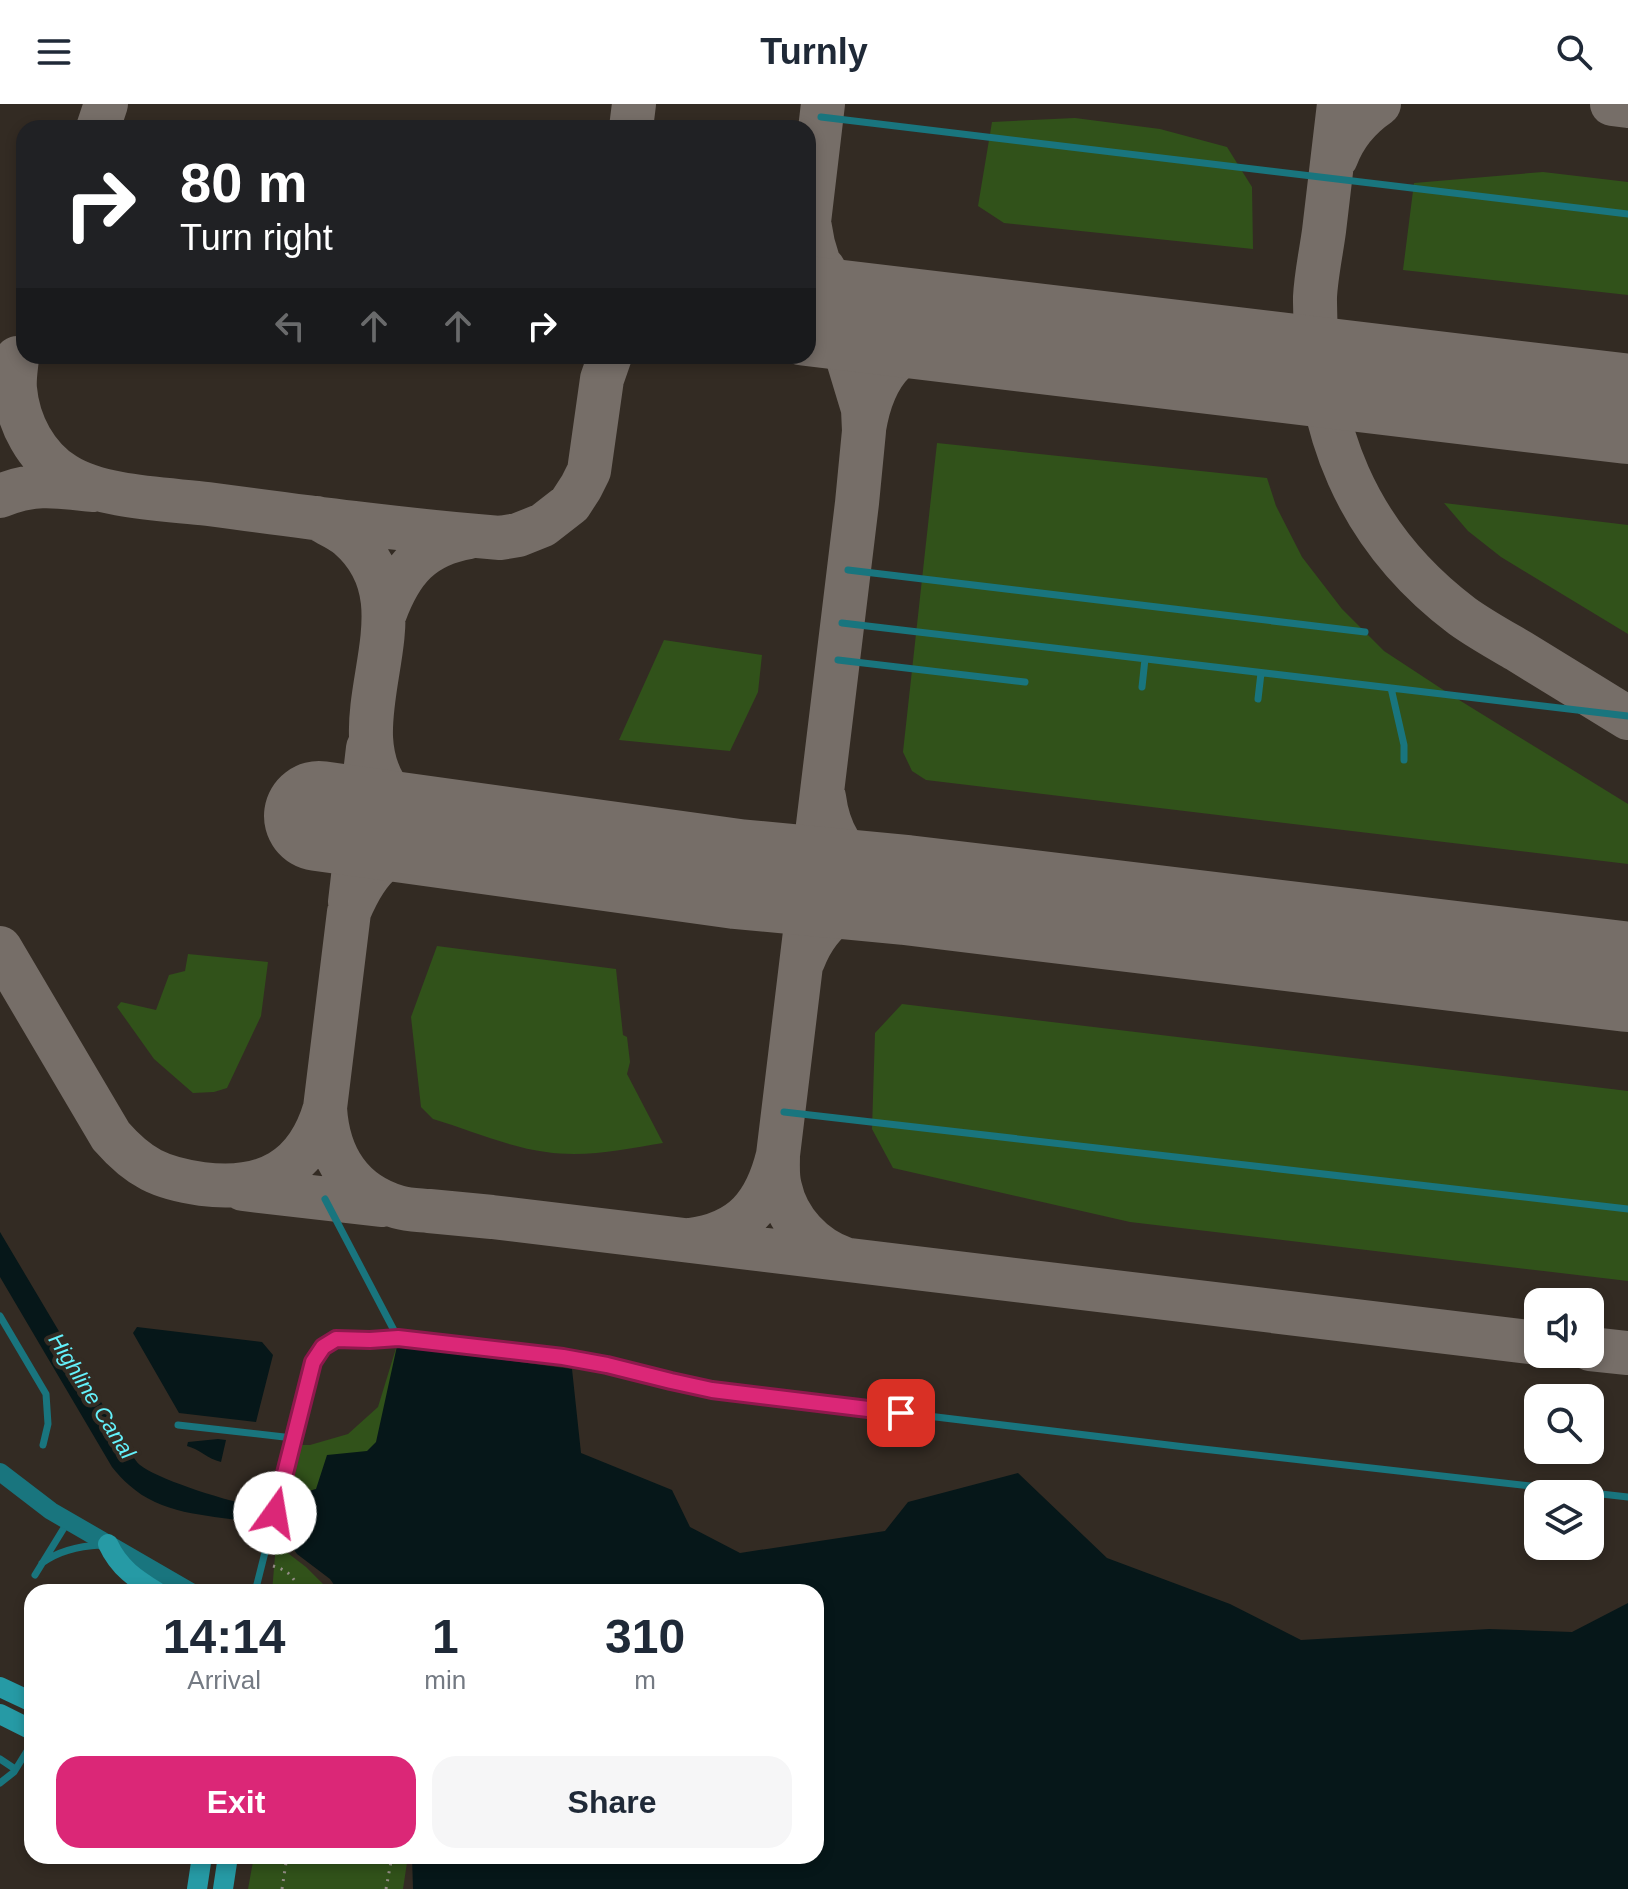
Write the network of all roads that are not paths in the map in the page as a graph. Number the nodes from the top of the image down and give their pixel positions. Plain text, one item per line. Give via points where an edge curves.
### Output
1 (821, 117) dead end
2 (1628, 214) edge
3 (848, 570) dead end
4 (842, 623) dead end
5 (1365, 632) dead end
6 (1145, 659) junction
7 (838, 660) dead end
8 (1261, 673) junction
9 (1025, 682) dead end
10 (1142, 687) dead end
11 (1391, 688) junction
12 (1258, 699) dead end
13 (1628, 716) edge
14 (1404, 760) dead end
15 (784, 1112) dead end
16 (325, 1199) dead end
17 (1628, 1209) edge
18 (0, 1316) edge
19 (398, 1338) junction
20 (178, 1425) dead end
21 (293, 1438) junction
22 (43, 1445) dead end
23 (0, 1472) edge
24 (1628, 1497) edge
25 (68, 1521) junction
26 (108, 1544) junction
27 (42, 1563) junction
28 (35, 1575) dead end
29 (145, 1584) edge
30 (177, 1584) edge
31 (257, 1584) edge
32 (0, 1687) edge
33 (24, 1698) edge
34 (24, 1711) edge
35 (2, 1719) edge
36 (24, 1727) edge
37 (24, 1755) edge
38 (0, 1759) edge
39 (15, 1769) junction
40 (0, 1783) edge
41 (201, 1864) edge
42 (227, 1864) edge
43 (197, 1889) edge
44 (223, 1889) edge

1 - 2 lane
3 - 5 lane
4 - 6 lane
6 - 8 lane
6 - 10 lane
7 - 9 lane
8 - 11 lane
8 - 12 lane
11 - 13 lane
11 - 14 lane
15 - 17 lane
16 - 19 lane
18 - 22 lane via 46,1394
19 - 21 lane via 336,1339 323,1347 313,1362
19 - 24 lane via 580,1360 712,1390
20 - 21 lane
21 - 31 lane
23 - 25 street
25 - 26 street
25 - 27 lane
26 - 27 lane via 71,1549
26 - 29 main road via 127,1572
26 - 30 street
27 - 28 lane
32 - 33 main road
34 - 35 main road
35 - 36 main road
37 - 39 lane
38 - 39 lane
39 - 40 lane
41 - 43 main road
42 - 44 main road

